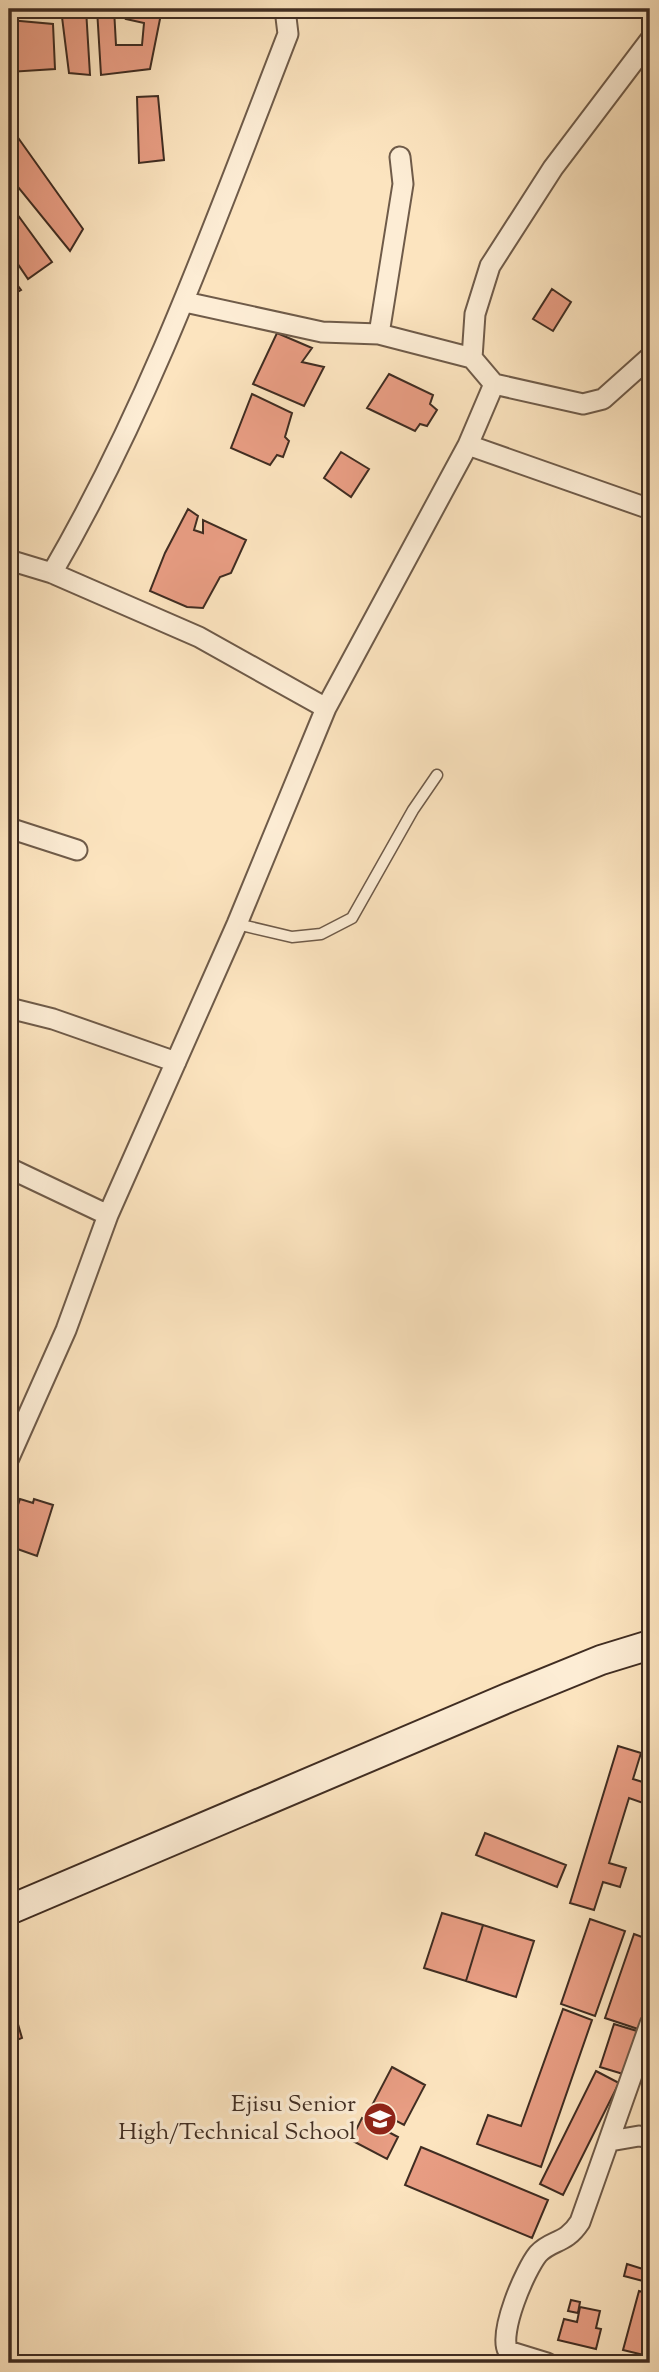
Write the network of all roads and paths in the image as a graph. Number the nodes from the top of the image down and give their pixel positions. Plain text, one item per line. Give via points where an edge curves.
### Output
1 (282, 11) edge
2 (650, 40) edge
3 (400, 157) dead end
4 (185, 302) junction
5 (379, 334) junction
6 (650, 357) edge
7 (472, 358) junction
8 (494, 384) junction
9 (468, 445) junction
10 (650, 509) edge
11 (9, 560) edge
12 (52, 573) junction
13 (326, 708) junction
14 (437, 775) dead end
15 (9, 828) edge
16 (77, 850) dead end
17 (237, 924) junction
18 (9, 1008) edge
19 (176, 1062) junction
20 (9, 1168) edge
21 (108, 1215) junction
22 (9, 1458) edge
23 (650, 1645) edge
24 (9, 1910) edge
25 (650, 2024) edge
26 (650, 2138) edge
27 (610, 2141) junction
28 (547, 2363) edge

1 - 4 street via 288,34
2 - 7 street via 553,168 490,266 475,314
3 - 5 street via 403,184
4 - 5 street via 322,332
4 - 12 street via 146,395
5 - 7 street
6 - 8 street via 596,403
7 - 8 street
8 - 9 street
9 - 10 street
9 - 13 street
11 - 12 street
12 - 13 street via 228,651
13 - 17 street
14 - 17 lane via 352,918 321,934 292,937
15 - 16 street
17 - 19 street
18 - 19 street via 53,1018
19 - 21 street
20 - 21 street
21 - 22 street via 66,1330
23 - 24 main road via 510,1697
25 - 27 street
26 - 27 street
27 - 28 street via 580,2222 565,2240 539,2253 504,2331 508,2351

